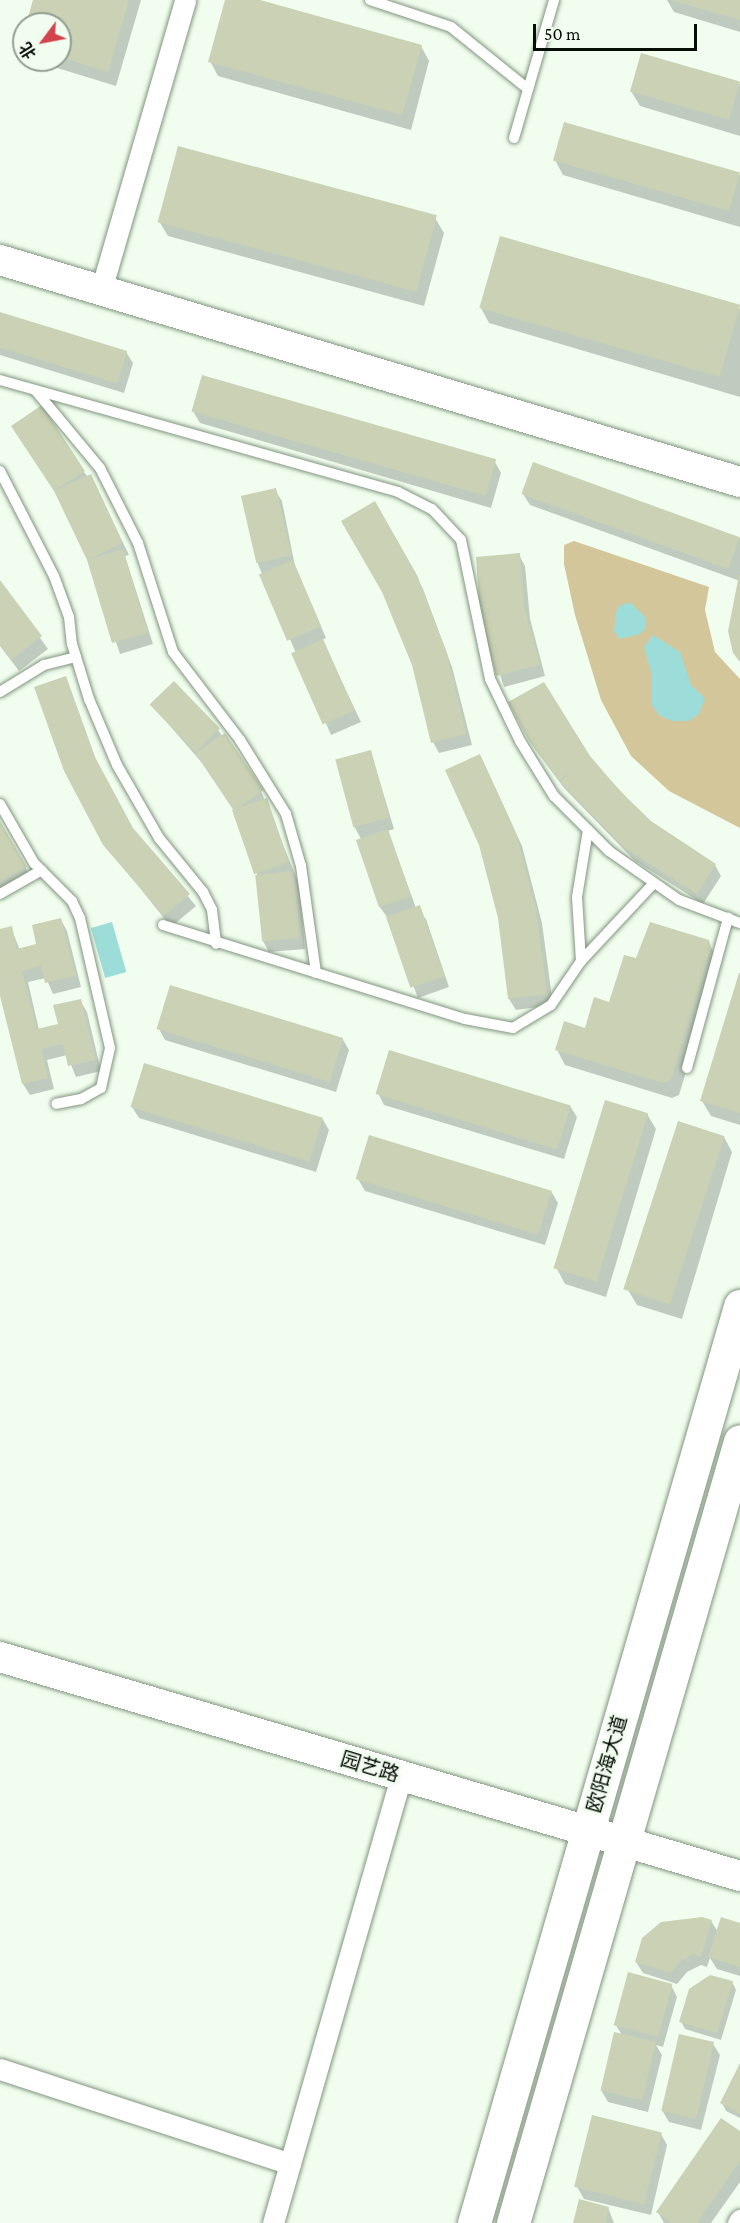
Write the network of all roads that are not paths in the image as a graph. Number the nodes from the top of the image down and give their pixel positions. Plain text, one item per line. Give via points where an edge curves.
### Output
1 (185, 0) edge
2 (370, 0) edge
3 (554, 0) edge
4 (528, 89) junction
5 (514, 138) dead end
6 (0, 260) edge
7 (101, 290) junction
8 (0, 380) edge
9 (35, 390) junction
10 (0, 471) edge
11 (740, 482) edge
12 (76, 657) junction
13 (0, 692) edge
14 (0, 804) edge
15 (588, 830) junction
16 (42, 870) junction
17 (654, 883) junction
18 (0, 894) edge
19 (728, 918) junction
20 (740, 923) edge
21 (163, 925) dead end
22 (216, 944) junction
23 (580, 961) junction
24 (316, 973) junction
25 (687, 1068) dead end
26 (56, 1104) dead end
27 (740, 1306) edge
28 (740, 1441) edge
29 (0, 1657) edge
30 (401, 1777) junction
31 (587, 1832) junction
32 (623, 1842) junction
33 (740, 1876) edge
34 (0, 2069) edge
35 (290, 2164) junction
36 (273, 2223) edge
37 (474, 2223) edge
38 (513, 2223) edge

1 - 7 street
2 - 4 lane via 451,27
3 - 4 lane
4 - 5 lane
6 - 7 street
7 - 11 street
8 - 9 lane
9 - 15 lane via 398,492 432,510 460,540 490,679 520,741 554,796
9 - 24 lane via 100,468 138,543 173,652 240,740 286,814 301,866
10 - 12 lane via 54,576 69,617
12 - 13 lane via 44,665
12 - 22 lane via 117,765 159,838 203,892 212,910
14 - 16 lane
15 - 17 lane via 609,851
15 - 23 lane via 577,897
16 - 18 lane
16 - 26 lane via 72,901 80,918 111,1048 101,1088 81,1099
17 - 19 lane via 679,900
17 - 23 lane
19 - 20 lane
19 - 25 lane
21 - 22 lane
22 - 24 lane
23 - 24 lane via 551,1005 513,1028 465,1018
27 - 31 main road, 欧阳海大道
28 - 32 main road, 欧阳海大道
29 - 30 street, 园艺路
30 - 31 street, 园艺路
30 - 35 street
31 - 32 street, 园艺路
31 - 37 main road, 欧阳海大道
32 - 33 street, 园艺路
32 - 38 main road, 欧阳海大道
34 - 35 street
35 - 36 street

